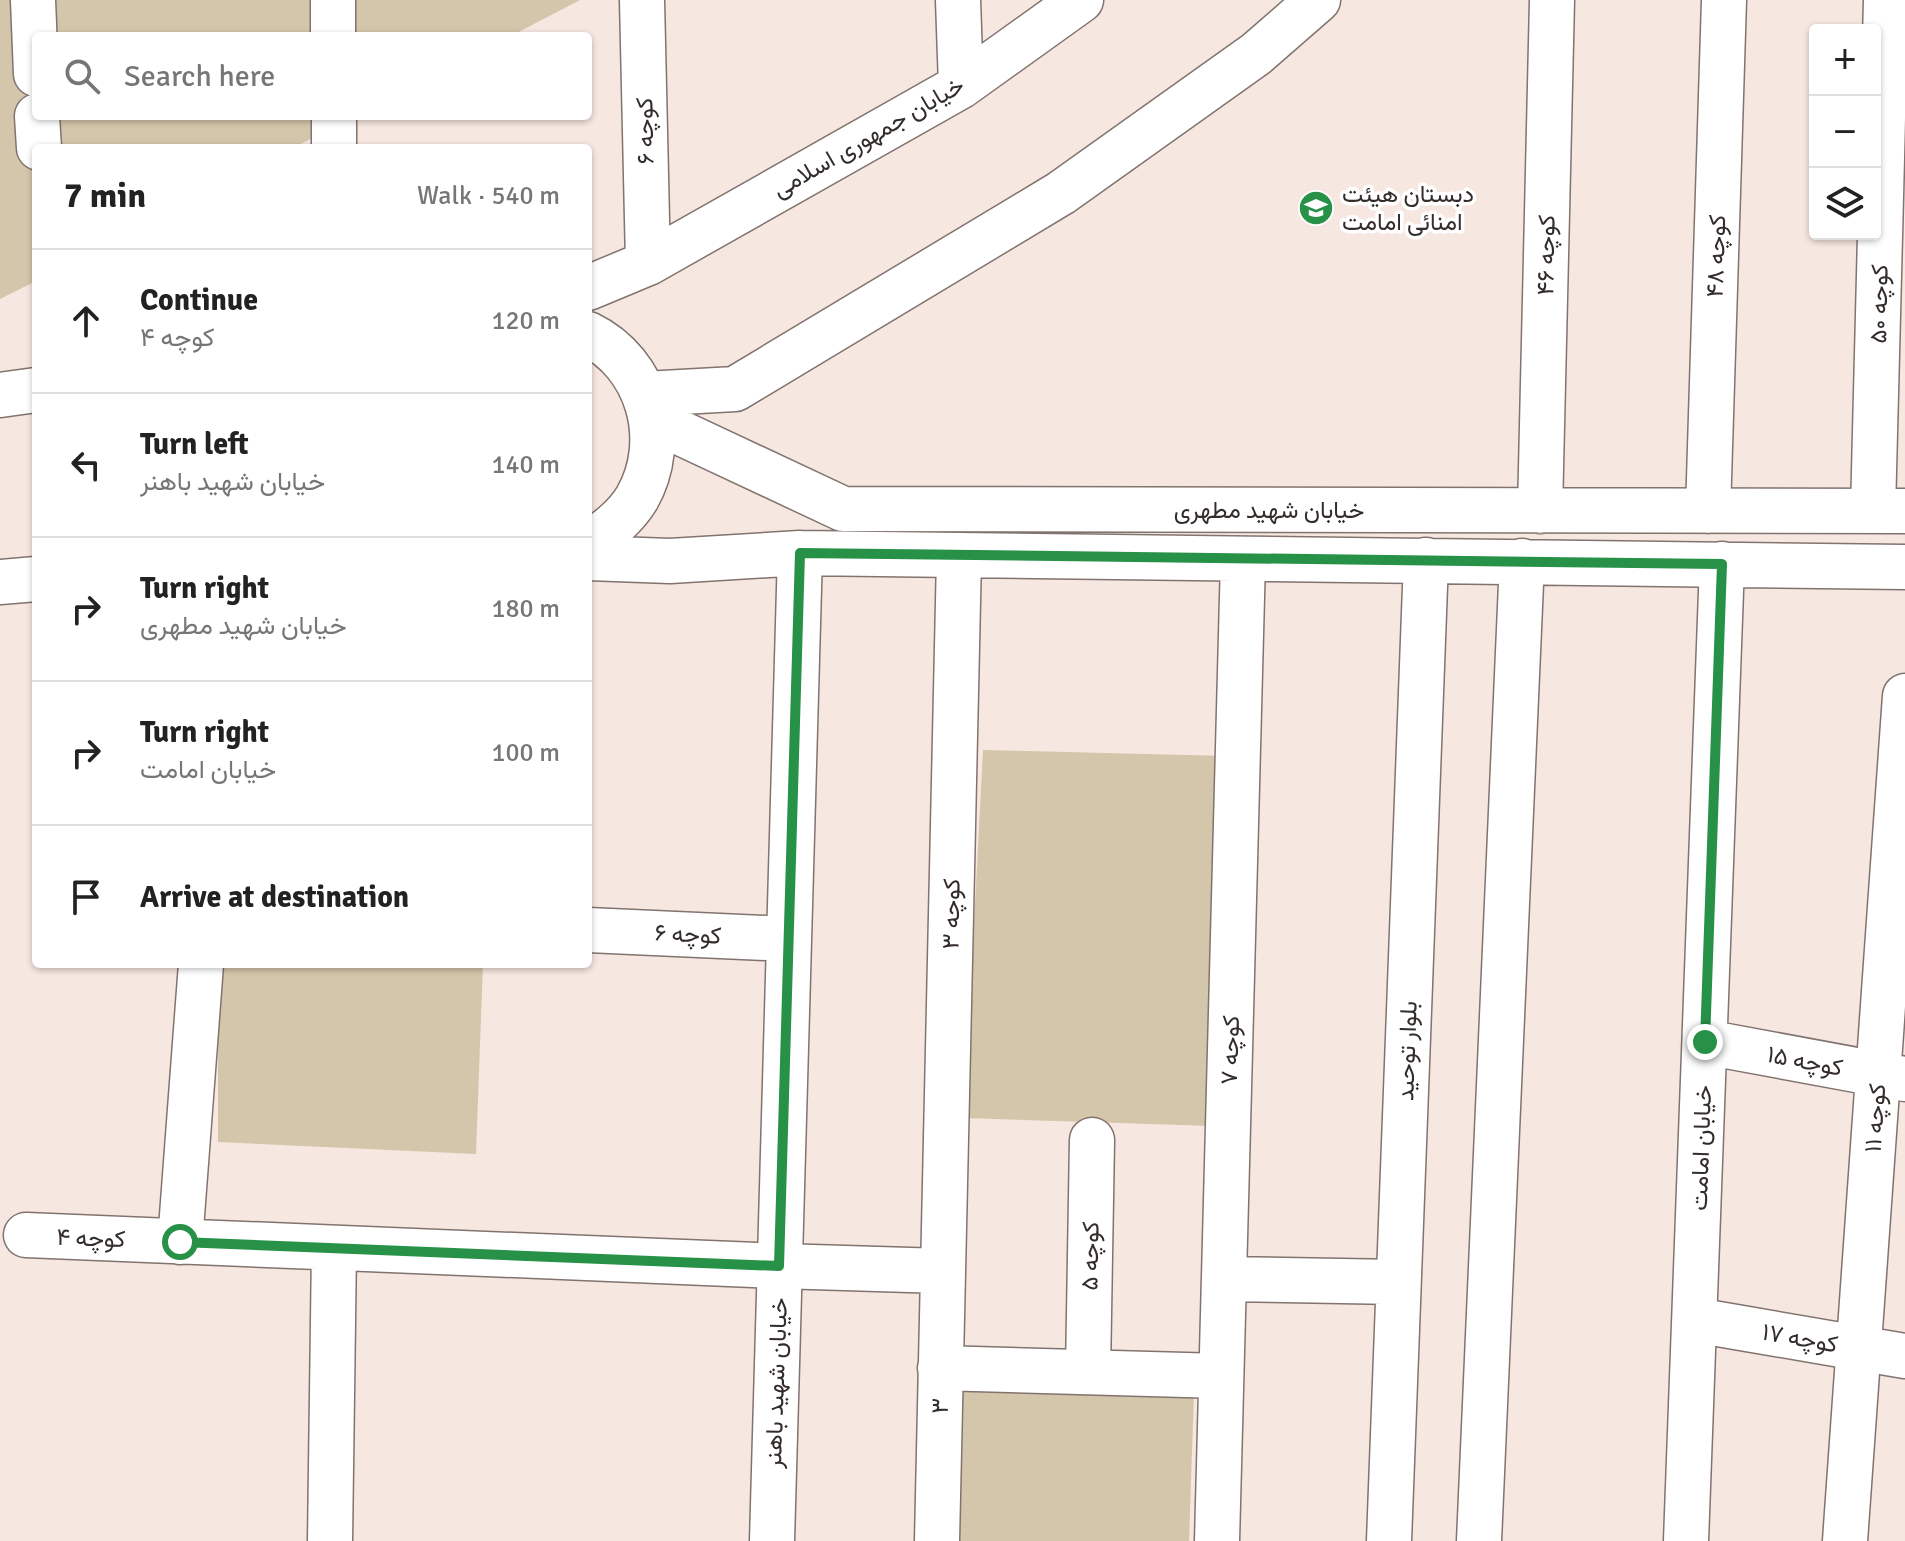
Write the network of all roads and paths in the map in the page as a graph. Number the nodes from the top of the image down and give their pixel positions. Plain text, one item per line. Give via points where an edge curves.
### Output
1 (33, 0) edge
2 (333, 0) edge
3 (642, 0) edge
4 (958, 0) edge
5 (1081, 0) edge
6 (1318, 0) edge
7 (1552, 0) edge
8 (1724, 0) edge
9 (1886, 0) edge
10 (34, 32) edge
11 (333, 32) edge
12 (961, 86) junction
13 (37, 120) edge
14 (334, 120) edge
15 (39, 144) edge
16 (334, 144) edge
17 (648, 263) junction
18 (592, 286) edge
19 (592, 336) edge
20 (32, 391) edge
21 (0, 395) edge
22 (649, 407) junction
23 (1540, 511) junction
24 (1708, 511) junction
25 (1889, 511) edge
26 (592, 541) edge
27 (800, 553) junction
28 (959, 557) junction
29 (592, 558) edge
30 (1243, 559) junction
31 (1426, 560) junction
32 (1522, 561) junction
33 (1722, 564) junction
34 (1905, 567) edge
35 (32, 579) edge
36 (0, 582) edge
37 (1905, 696) edge
38 (592, 930) edge
39 (788, 939) junction
40 (201, 968) edge
41 (1705, 1042) junction
42 (1892, 1077) edge
43 (1092, 1140) dead end
44 (26, 1235) dead end
45 (180, 1242) junction
46 (334, 1248) junction
47 (779, 1266) junction
48 (943, 1271) junction
49 (1224, 1279) junction
50 (1398, 1282) junction
51 (1695, 1320) junction
52 (1859, 1349) junction
53 (1905, 1356) edge
54 (940, 1368) junction
55 (1088, 1372) junction
56 (1221, 1376) junction
57 (330, 1541) edge
58 (772, 1541) edge
59 (937, 1541) edge
60 (1217, 1541) edge
61 (1389, 1541) edge
62 (1479, 1541) edge
63 (1686, 1541) edge
64 (1845, 1541) edge

1 - 10 street
2 - 11 street
3 - 17 street, کوچه ۶
4 - 12 street
5 - 12 street, خیابان جمهوری اسلامی
6 - 22 street via 1256,54 1061,193 735,389
7 - 23 street, کوچه ۴۶
8 - 24 street, کوچه ۴۸
9 - 25 street, کوچه ۵۰
12 - 17 street, خیابان جمهوری اسلامی
13 - 15 street
14 - 16 street
17 - 18 street, خیابان جمهوری اسلامی
19 - 22 street via 627,364
20 - 21 street
22 - 23 street, خیابان شهید مطهری via 843,509
22 - 26 street via 650,465 637,498 615,526
23 - 24 street, خیابان شهید مطهری
24 - 25 street, خیابان شهید مطهری
27 - 28 street, خیابان شهید مطهری
27 - 29 street, خیابان شهید مطهری via 670,561
27 - 39 street, خیابان شهید باهنر
28 - 30 street, خیابان شهید مطهری
28 - 48 street, کوچه ۳
30 - 31 street, خیابان شهید مطهری
30 - 49 street, کوچه ۷
31 - 32 street, خیابان شهید مطهری
31 - 50 street, بلوار توحید
32 - 33 street, خیابان شهید مطهری
32 - 62 street
33 - 34 street, خیابان شهید مطهری
33 - 41 street, خیابان امامت
35 - 36 street
37 - 42 street, کوچه ۱۱
38 - 39 street, کوچه ۶
39 - 47 street, خیابان شهید باهنر
40 - 45 street
41 - 42 street, کوچه ۱۵
41 - 51 street, خیابان امامت
42 - 52 street, کوچه ۱۱
43 - 55 street, کوچه ۵
44 - 45 street, کوچه ۴
45 - 46 street, کوچه ۴
46 - 47 street, کوچه ۴
46 - 57 street
47 - 48 street, کوچه ۴
47 - 58 street, خیابان شهید باهنر
48 - 54 street, ۳
49 - 50 street
49 - 56 street, کوچه ۷
50 - 61 street, بلوار توحید
51 - 52 street, کوچه ۱۷
51 - 63 street, خیابان امامت
52 - 53 street, کوچه ۱۷
52 - 64 street, کوچه ۱۱
54 - 55 street
54 - 59 street, ۳
55 - 56 street
56 - 60 street, کوچه ۷

